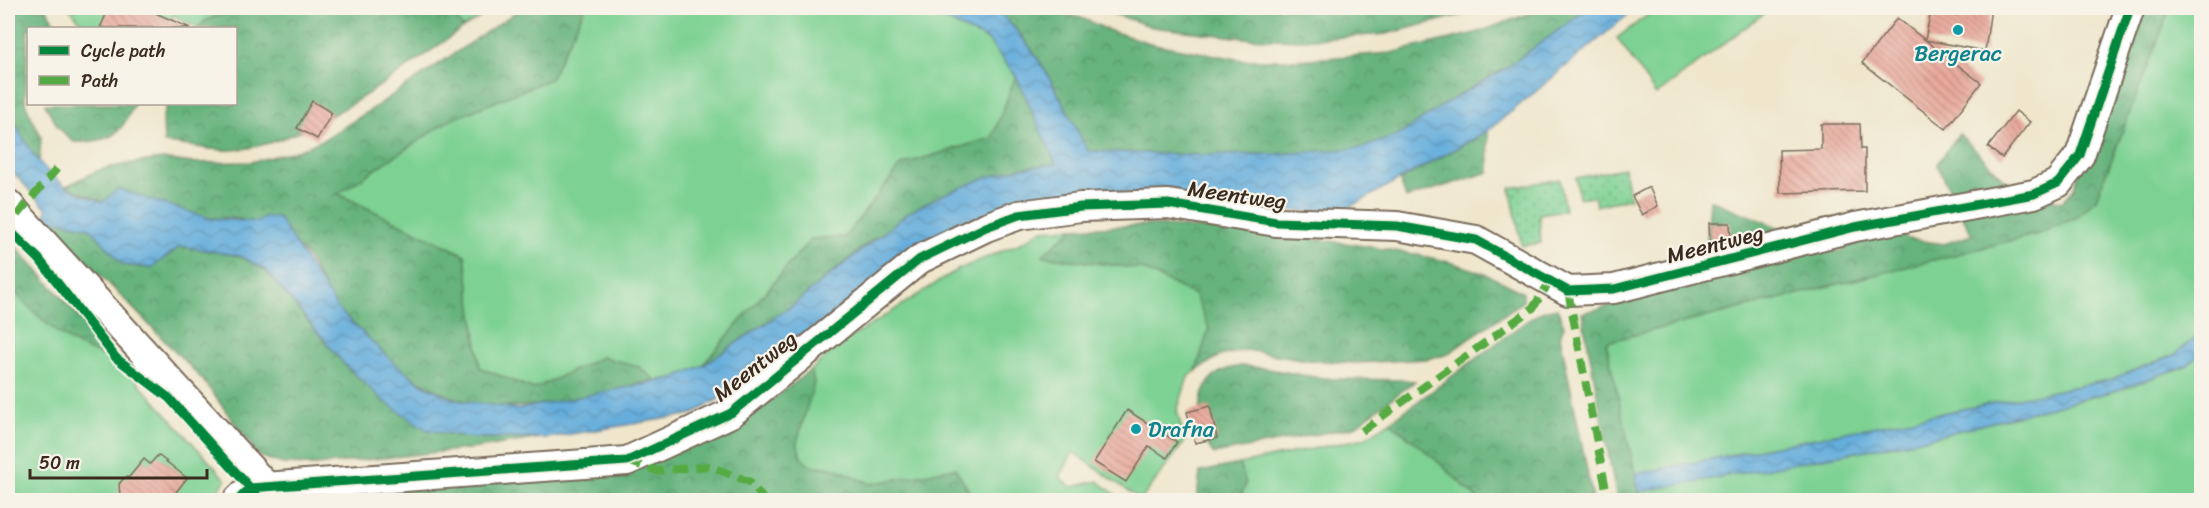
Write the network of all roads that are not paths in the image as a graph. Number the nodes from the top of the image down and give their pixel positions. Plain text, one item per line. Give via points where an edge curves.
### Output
1 (2130, 8) edge
2 (8, 204) edge
3 (274, 494) edge
4 (238, 501) edge

1 - 3 street, Meentweg via 2080,155 2058,183 2034,194 1855,227 1614,289 1568,291 1476,240 1397,226 1276,222 1168,204 1081,207 1019,215 920,259 731,412 627,461
2 - 3 street
3 - 4 street, Meentweg via 250,488

